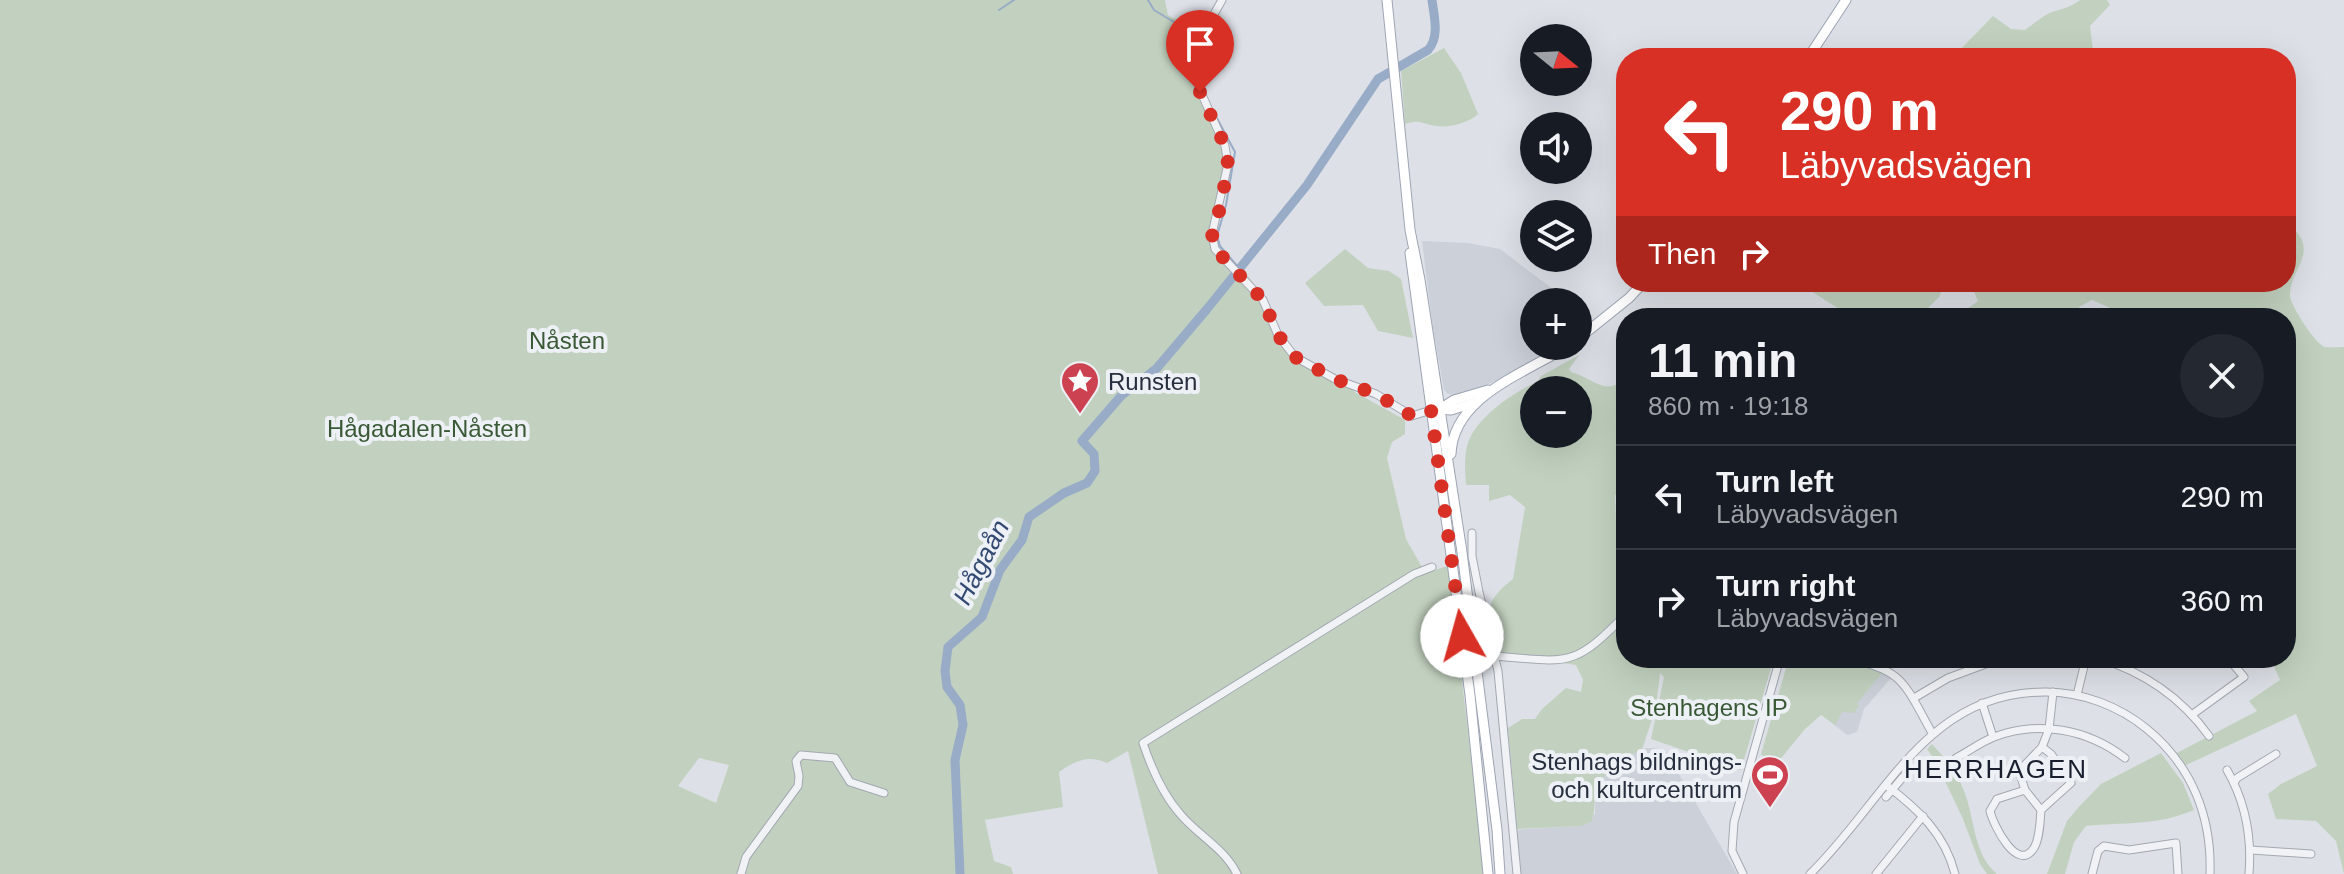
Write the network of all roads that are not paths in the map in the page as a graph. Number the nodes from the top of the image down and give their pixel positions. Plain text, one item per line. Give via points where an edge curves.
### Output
1 (1222, 0) edge
2 (1387, 0) edge
3 (1846, 0) edge
4 (1815, 48) edge
5 (1410, 230) junction
6 (1635, 292) edge
7 (1616, 308) edge
8 (1617, 308) edge
9 (1592, 328) edge
10 (1544, 360) edge
11 (1497, 387) junction
12 (1438, 390) junction
13 (1454, 400) junction
14 (1479, 401) junction
15 (1435, 410) junction
16 (1451, 482) junction
17 (1472, 533) dead end
18 (1432, 567) dead end
19 (1616, 624) edge
20 (1495, 656) junction
21 (1777, 668) edge
22 (1884, 668) edge
23 (1973, 668) edge
24 (2084, 668) edge
25 (2126, 668) edge
26 (2236, 668) edge
27 (1970, 669) joint
28 (2053, 692) junction
29 (2077, 695) junction
30 (1914, 698) junction
31 (1982, 703) junction
32 (2193, 714) junction
33 (2049, 729) junction
34 (1932, 733) junction
35 (2209, 736) dead end
36 (1993, 737) junction
37 (2042, 747) junction
38 (2276, 754) dead end
39 (1956, 758) dead end
40 (2125, 758) dead end
41 (2227, 770) dead end
42 (1903, 777) dead end
43 (2234, 783) junction
44 (1889, 787) junction
45 (2025, 790) junction
46 (884, 793) dead end
47 (1886, 797) dead end
48 (2041, 810) junction
49 (1923, 816) junction
50 (2251, 850) junction
51 (2311, 854) dead end
52 (741, 874) edge
53 (1237, 874) edge
54 (1488, 874) edge
55 (1500, 874) edge
56 (1517, 874) edge
57 (1743, 874) edge
58 (1810, 874) edge
59 (1876, 874) edge
60 (1955, 874) edge
61 (2092, 874) edge
62 (2178, 874) edge
63 (2210, 874) edge
64 (2249, 874) edge

1 - 15 street via 1201,39 1197,71 1228,164 1212,234 1215,249 1263,300 1278,335 1295,357 1412,416
2 - 5 main road
3 - 4 main road
5 - 12 main road
5 - 15 main road via 1412,280
6 - 8 main road
7 - 9 main road
10 - 11 main road
11 - 13 main road
11 - 14 main road
12 - 13 main road
12 - 15 main road
13 - 15 main road
14 - 15 main road
14 - 16 main road via 1454,433
15 - 16 main road
15 - 54 main road
16 - 55 main road
17 - 20 street via 1472,556
18 - 53 street via 1143,743 1179,814 1230,860
19 - 20 street via 1598,643 1568,660
20 - 56 street
21 - 57 street via 1734,822 1732,851
22 - 30 street
23 - 27 street
24 - 29 street
25 - 32 street
26 - 32 street via 2244,677
27 - 30 street
28 - 29 street
28 - 31 street via 2020,693
28 - 33 street
29 - 63 street via 2134,719 2177,759 2207,822
30 - 34 street
31 - 34 street
31 - 36 street
32 - 35 street
33 - 36 street
33 - 37 street
33 - 40 street via 2084,735
34 - 44 street
36 - 39 street
37 - 45 street via 2019,771
37 - 48 street via 2071,783
38 - 43 street
41 - 43 street
42 - 44 street
43 - 50 street
44 - 47 street
44 - 49 street
44 - 58 street
45 - 48 street
45 - 48 street via 1997,799 1990,811 2012,851 2032,850
46 - 52 street via 850,782 835,758 801,755 796,761 798,786 746,857
49 - 59 street
49 - 60 street via 1944,844
50 - 51 street
50 - 64 street
61 - 62 street via 2104,846 2129,850 2176,843

